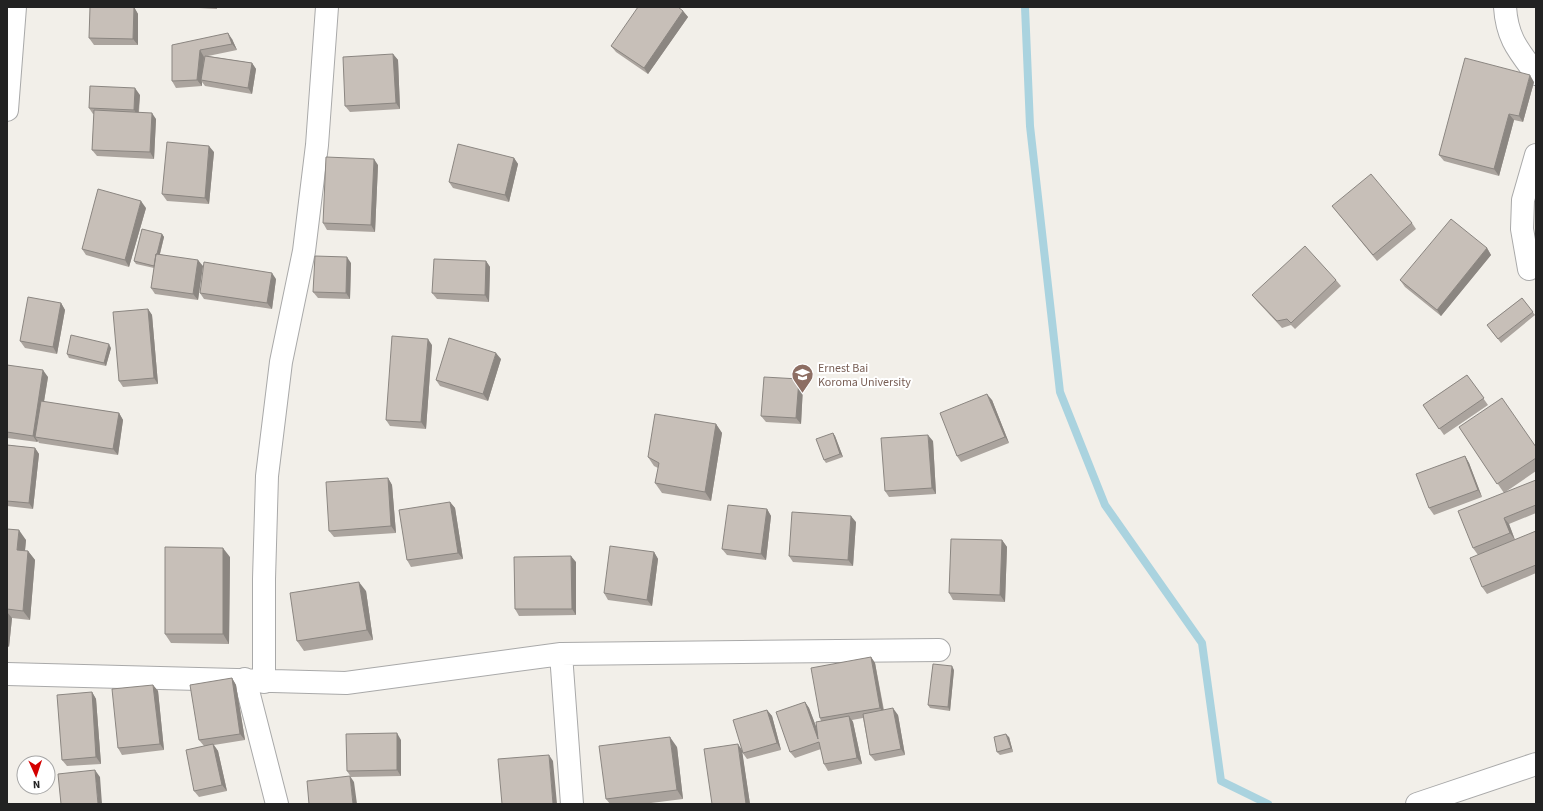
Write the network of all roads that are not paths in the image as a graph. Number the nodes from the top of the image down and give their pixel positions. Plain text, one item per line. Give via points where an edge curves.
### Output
1 (15, 7) edge
2 (327, 7) edge
3 (1505, 7) edge
4 (1536, 74) edge
5 (7, 110) edge
6 (1536, 155) edge
7 (1529, 269) dead end
8 (938, 650) dead end
9 (561, 654) junction
10 (7, 674) edge
11 (254, 680) junction
12 (1536, 764) edge
13 (277, 804) edge
14 (572, 804) edge
15 (1417, 804) edge

1 - 5 street
2 - 11 street via 317,145 304,251 281,362 267,476 264,579
3 - 4 street via 1513,42
6 - 7 street via 1523,200 1522,229
8 - 9 street
9 - 11 street via 346,683
9 - 14 street
10 - 11 street
11 - 13 street
12 - 15 street

